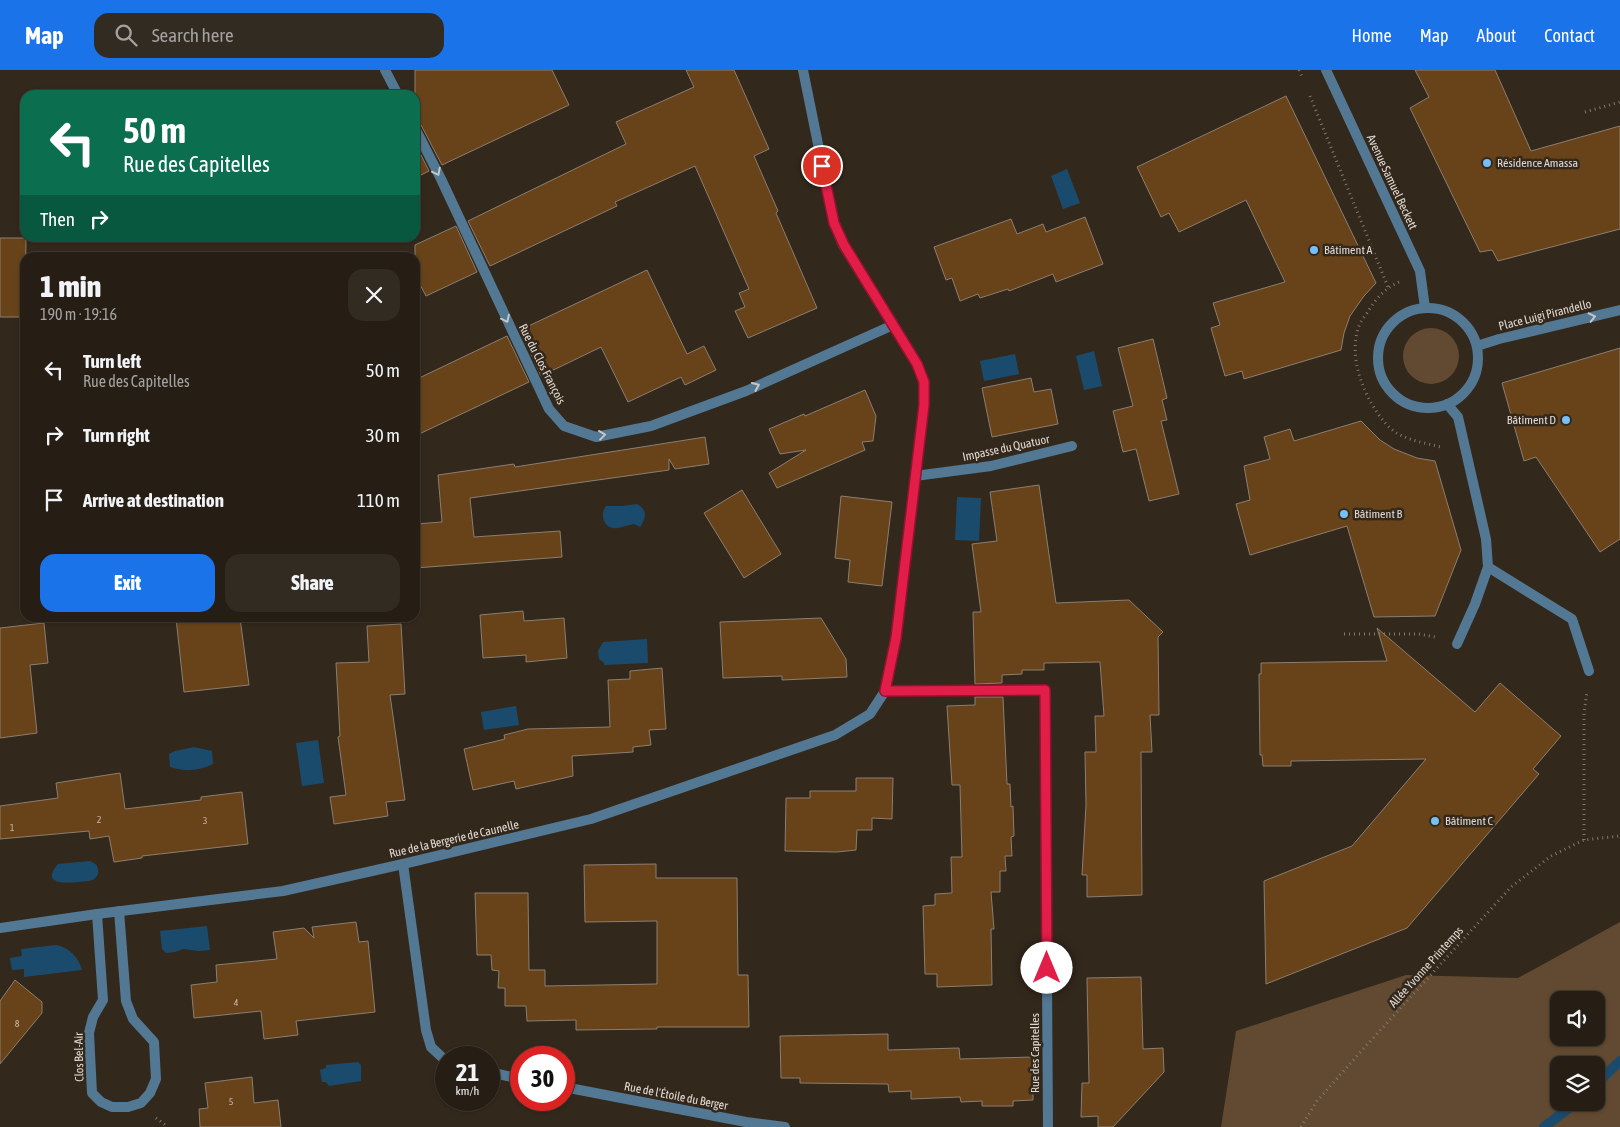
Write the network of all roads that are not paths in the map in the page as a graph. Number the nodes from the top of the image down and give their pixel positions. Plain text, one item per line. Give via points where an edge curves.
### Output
1 (386, 70) edge
2 (803, 70) edge
3 (1326, 70) edge
4 (396, 90) edge
5 (420, 138) edge
6 (1425, 308) junction
7 (1620, 310) edge
8 (893, 325) junction
9 (1477, 346) junction
10 (1447, 404) junction
11 (1072, 446) dead end
12 (915, 476) junction
13 (1488, 566) junction
14 (1457, 644) dead end
15 (1589, 671) road end
16 (885, 691) junction
17 (403, 864) junction
18 (119, 911) junction
19 (97, 914) junction
20 (0, 928) edge
21 (435, 1050) edge
22 (575, 1089) edge
23 (785, 1127) edge
24 (1048, 1127) edge

1 - 4 street
2 - 8 street via 834,223
3 - 6 street, Avenue Samuel Beckett via 1420,272
5 -> 8 street, Rue du Clos François via 549,409 564,426 596,437 651,426 746,391
6 - 9 street via 1442,310 1458,318 1470,330
6 - 10 street via 1409,312 1395,321 1379,350 1379,366 1393,394 1405,402 1433,408
9 -> 7 street, Place Luigi Pirandello
8 - 12 street via 924,382
9 - 10 street via 1476,374 1460,397
10 - 13 street via 1458,417 1486,539
11 - 12 street, Impasse du Quatuor via 991,466
12 - 16 street via 896,638
13 - 14 street
13 - 15 street via 1572,619
16 - 17 street, Rue de la Bergerie de Caunelle via 870,714 835,735 592,819
16 - 24 street, Rue des Capitelles via 1045,690
17 - 18 street, Rue de la Bergerie de Caunelle via 284,891
17 - 21 street via 426,1030
18 - 19 street, Rue de la Bergerie de Caunelle
18 - 19 street, Clos Bel-Air via 126,1001 133,1019 154,1042 156,1079 141,1103 128,1107 112,1107 101,1102 92,1092 89,1034 103,1000
19 - 20 street, Rue de la Bergerie de Caunelle
22 - 23 street, Rue de l'Étoile du Berger

